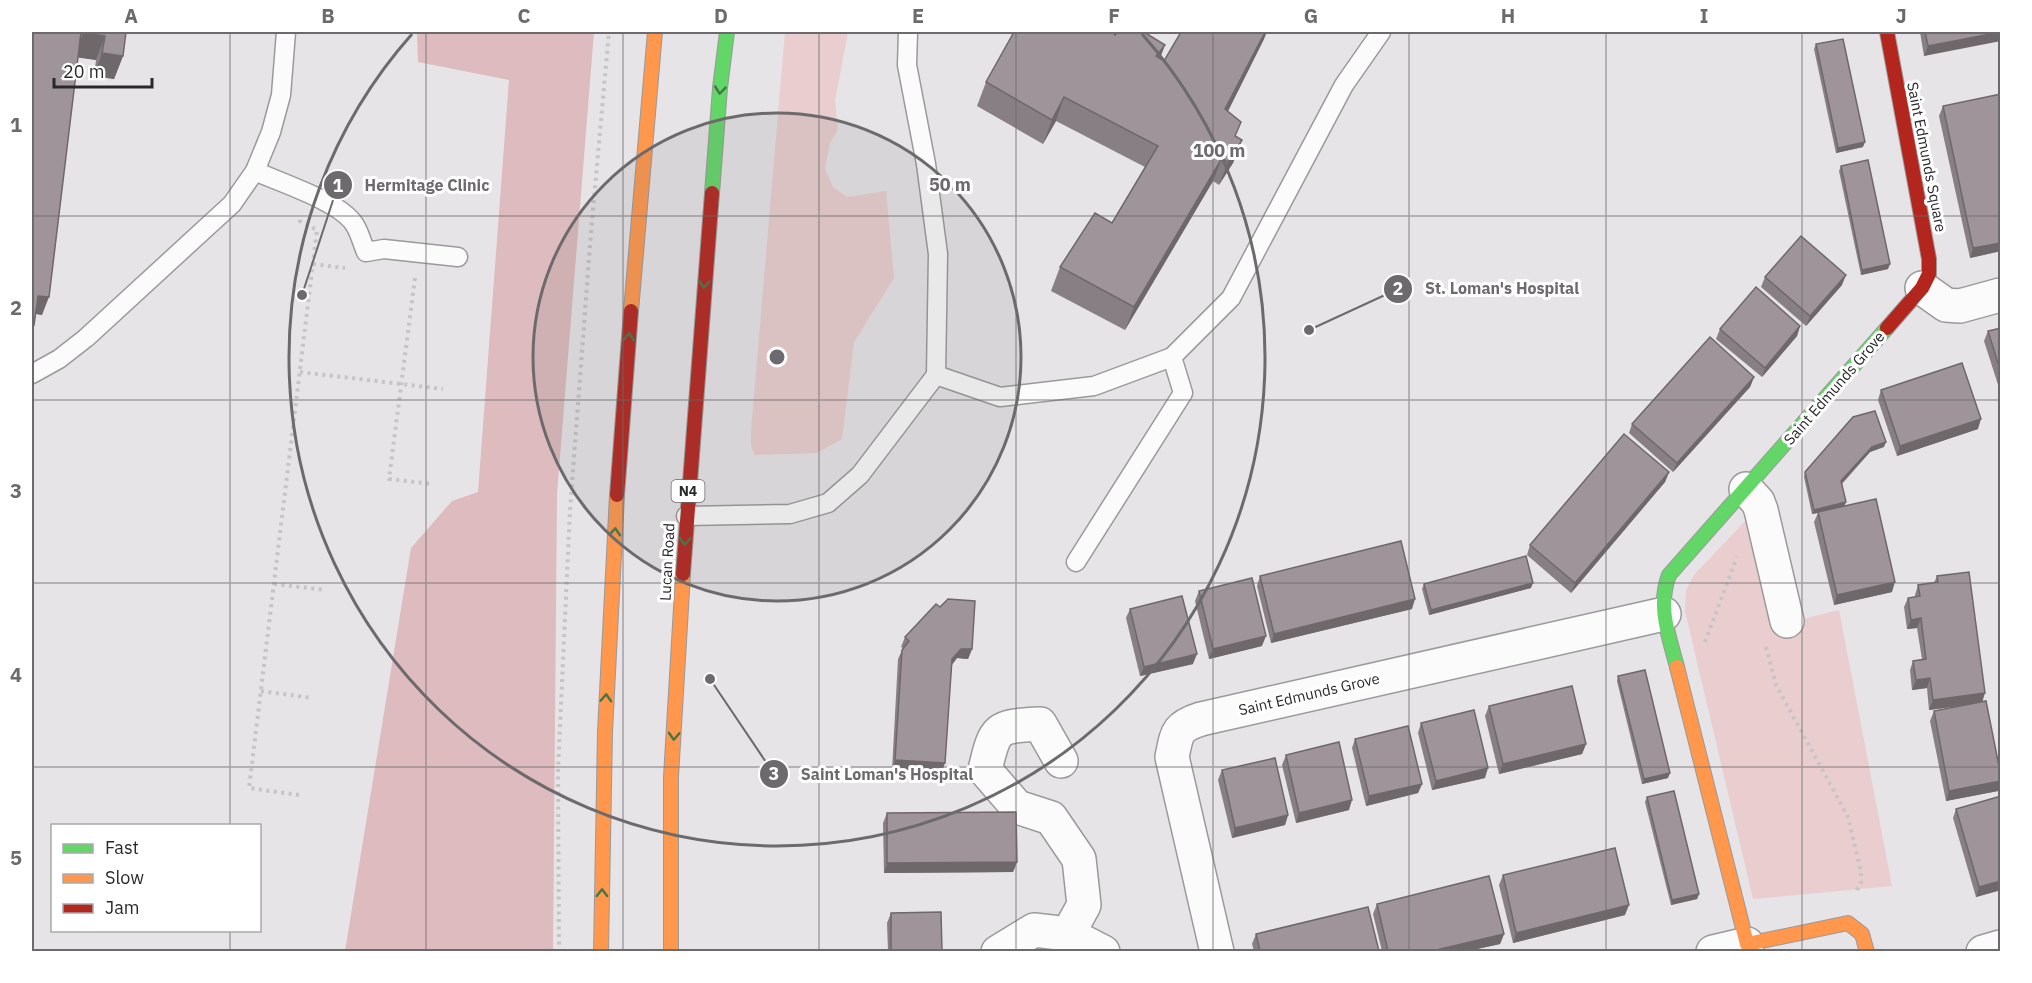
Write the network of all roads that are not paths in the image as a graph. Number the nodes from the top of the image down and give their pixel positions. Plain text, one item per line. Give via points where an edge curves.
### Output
1 (286, 32) edge
2 (644, 32) edge
3 (655, 32) edge
4 (727, 32) edge
5 (908, 32) edge
6 (1381, 32) edge
7 (1887, 32) edge
8 (646, 125) junction
9 (255, 171) junction
10 (458, 258) dead end
11 (1922, 288) junction
12 (2001, 295) edge
13 (1172, 357) junction
14 (32, 374) edge
15 (936, 375) junction
16 (1746, 489) junction
17 (686, 516) junction
18 (1076, 562) dead end
19 (1664, 614) junction
20 (1775, 629) road end
21 (1061, 761) dead end
22 (1068, 934) junction
23 (1747, 944) junction
24 (2001, 947) edge
25 (601, 951) edge
26 (671, 951) edge
27 (998, 951) edge
28 (1103, 951) edge
29 (1217, 951) edge
30 (1713, 951) edge
31 (1867, 951) edge
32 (1983, 951) edge

1 - 9 lane via 281,95
2 - 8 main road
3 - 8 main road
4 -> 17 main road, Lucan Road / N4
5 - 15 lane via 908,65 938,254
6 - 13 lane via 1344,85 1231,298
7 - 11 main road, Saint Edmunds Square via 1929,259 1929,274
25 -> 8 main road via 611,590
9 - 10 lane via 342,212 353,222 366,252 384,249
9 - 14 lane via 232,204 86,338
11 - 12 street via 1947,305 1960,306
11 - 16 main road, Saint Edmunds Grove
13 - 15 lane via 1094,386 1000,397
13 - 18 lane via 1183,393
15 - 17 lane via 860,475 828,503 790,514
16 - 19 main road, Saint Edmunds Grove via 1669,575 1663,590
16 - 20 street via 1761,510
17 -> 26 main road, Lucan Road / N4 via 671,777
19 - 23 main road, Saint Edmunds Grove
19 - 29 street, Saint Edmunds Grove via 1186,724 1177,736 1172,757
21 - 22 street via 1040,724 1009,725 993,738 985,770 1017,807 1051,818 1079,859 1084,905
22 - 27 street via 1034,930
22 - 28 street
23 - 30 street
23 - 31 main road via 1848,923 1857,928
24 - 32 street

